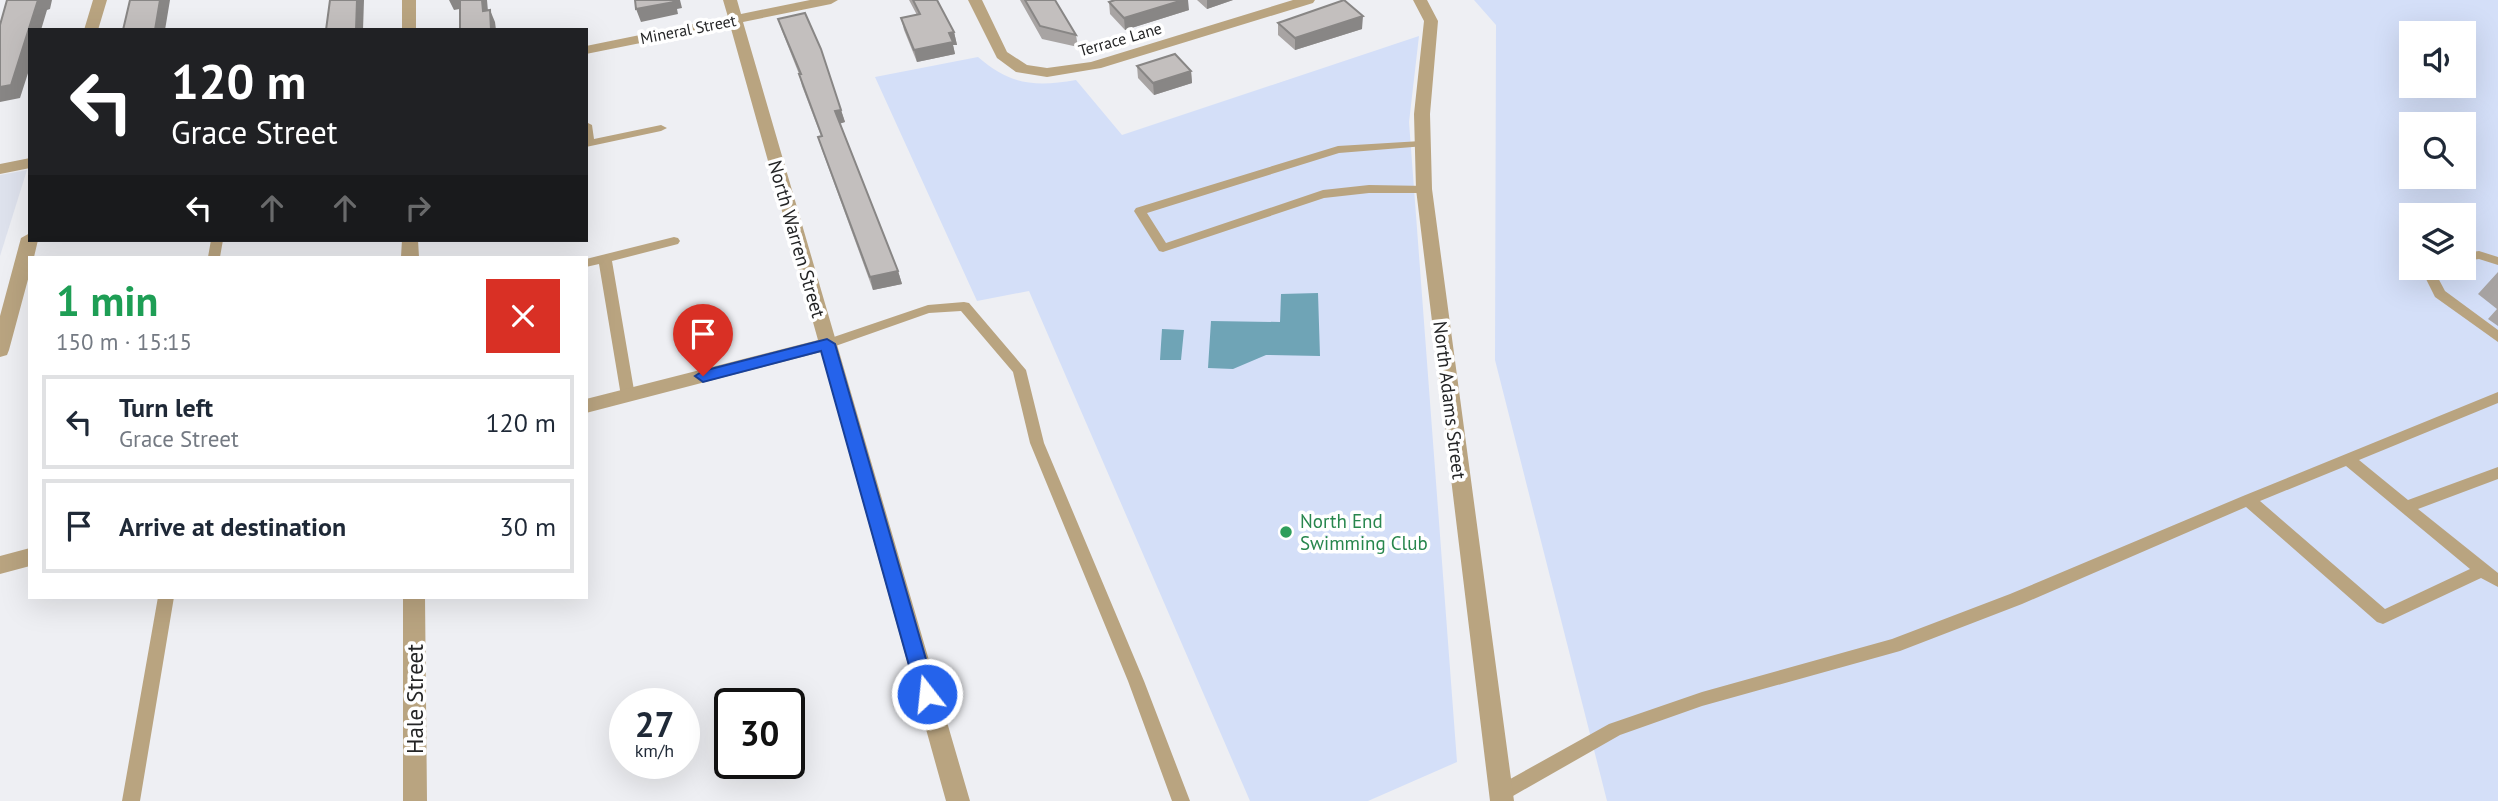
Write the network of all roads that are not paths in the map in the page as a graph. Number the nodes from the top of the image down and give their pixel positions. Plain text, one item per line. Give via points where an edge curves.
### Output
1 (100, 0) edge
2 (409, 0) edge
3 (730, 0) edge
4 (831, 0) edge
5 (975, 0) edge
6 (1308, 0) edge
7 (1420, 0) edge
8 (736, 20) junction
9 (91, 28) edge
10 (409, 28) edge
11 (588, 50) edge
12 (661, 128) dead end
13 (588, 144) edge
14 (1421, 144) junction
15 (28, 163) edge
16 (0, 169) edge
17 (1424, 189) junction
18 (674, 241) dead end
19 (29, 242) edge
20 (2476, 255) edge
21 (604, 259) junction
22 (2498, 261) edge
23 (588, 263) edge
24 (2433, 280) edge
25 (2498, 337) edge
26 (827, 344) junction
27 (0, 349) edge
28 (628, 396) junction
29 (2498, 397) edge
30 (588, 406) edge
31 (2348, 459) junction
32 (2498, 473) edge
33 (2248, 500) junction
34 (2406, 507) junction
35 (28, 558) edge
36 (2498, 563) edge
37 (0, 565) edge
38 (2482, 570) junction
39 (2498, 580) edge
40 (166, 599) edge
41 (414, 599) edge
42 (1496, 799) edge
43 (131, 801) edge
44 (415, 801) edge
45 (958, 801) edge
46 (1181, 801) edge

1 - 9 street
2 - 10 street
3 - 8 street, North Warren Street
4 - 8 street, Mineral Street
5 - 6 street, Terrace Lane via 1003,56 1026,69 1061,72
7 - 14 street, North Adams Street via 1431,21
8 - 11 street, Mineral Street
8 - 26 street, North Warren Street
12 - 13 lane
14 - 17 street, North Adams Street
14 - 17 lane via 1338,150 1140,211 1163,248 1323,194
15 - 16 street
17 - 42 street, North Adams Street
18 - 21 lane
19 - 27 street
20 - 22 lane
21 - 23 lane
21 - 28 lane
24 - 25 lane via 2440,294
26 - 28 street
26 - 45 street, North Warren Street
26 - 46 lane via 928,309 964,306 1019,370 1037,443
28 - 30 street
29 - 31 lane
31 - 33 lane
31 - 34 lane
32 - 34 lane
33 - 38 lane via 2383,617
33 - 42 lane via 1894,646 1702,699 1615,729
34 - 38 lane
35 - 37 street
36 - 38 lane
38 - 39 lane
40 - 43 lane
41 - 44 street, Hale Street

